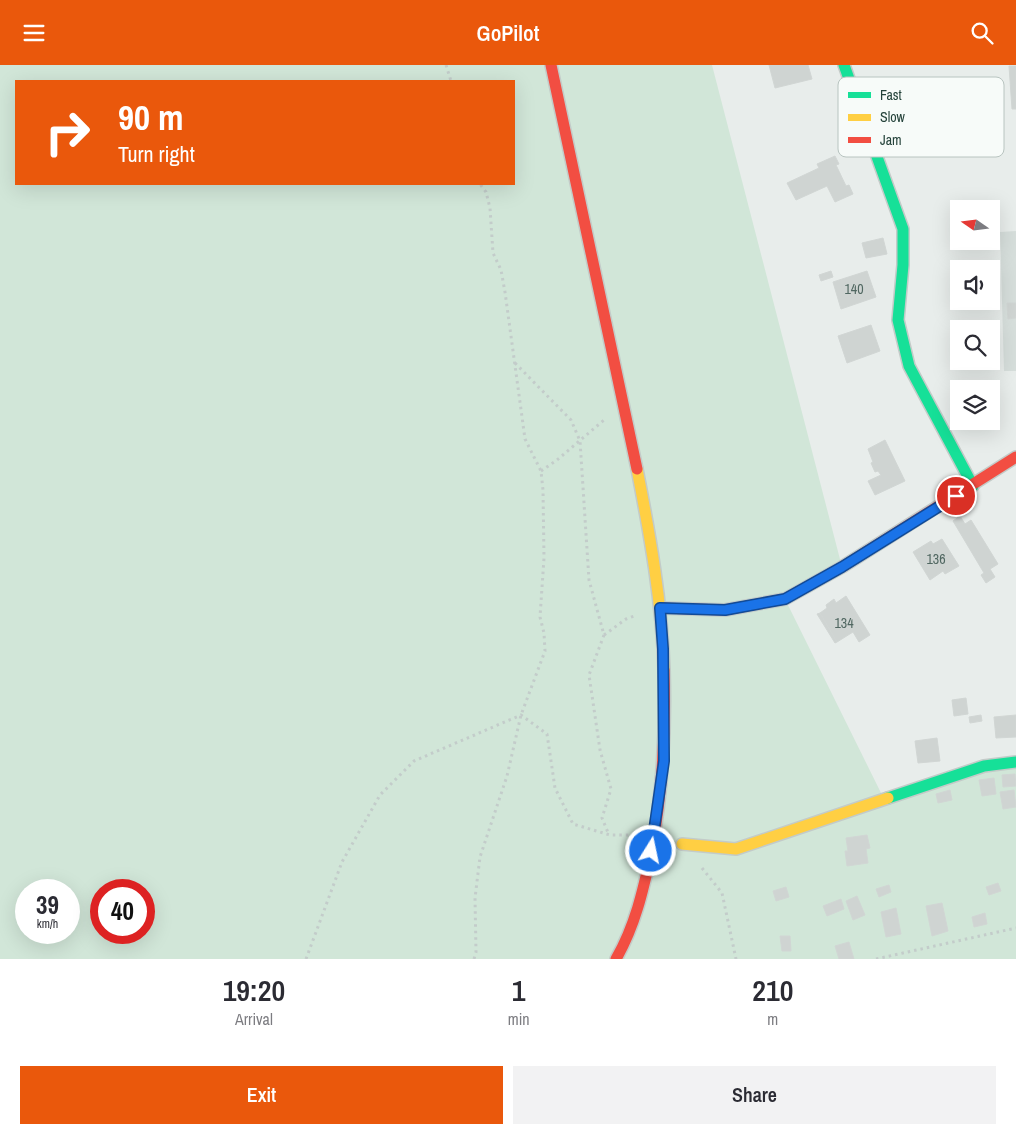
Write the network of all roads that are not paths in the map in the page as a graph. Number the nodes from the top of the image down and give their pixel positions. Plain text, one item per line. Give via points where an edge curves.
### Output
1 (551, 65) edge
2 (844, 65) edge
3 (848, 77) edge
4 (877, 157) edge
5 (1016, 457) edge
6 (973, 486) junction
7 (660, 608) junction
8 (1016, 762) edge
9 (682, 844) dead end
10 (616, 959) edge

1 - 7 street via 624,403
2 - 3 street
4 - 6 street via 903,229 898,320 909,366
5 - 6 street
6 - 7 street via 785,599 725,610
7 - 10 street via 664,761 645,882 626,942
8 - 9 street via 984,766 736,849

